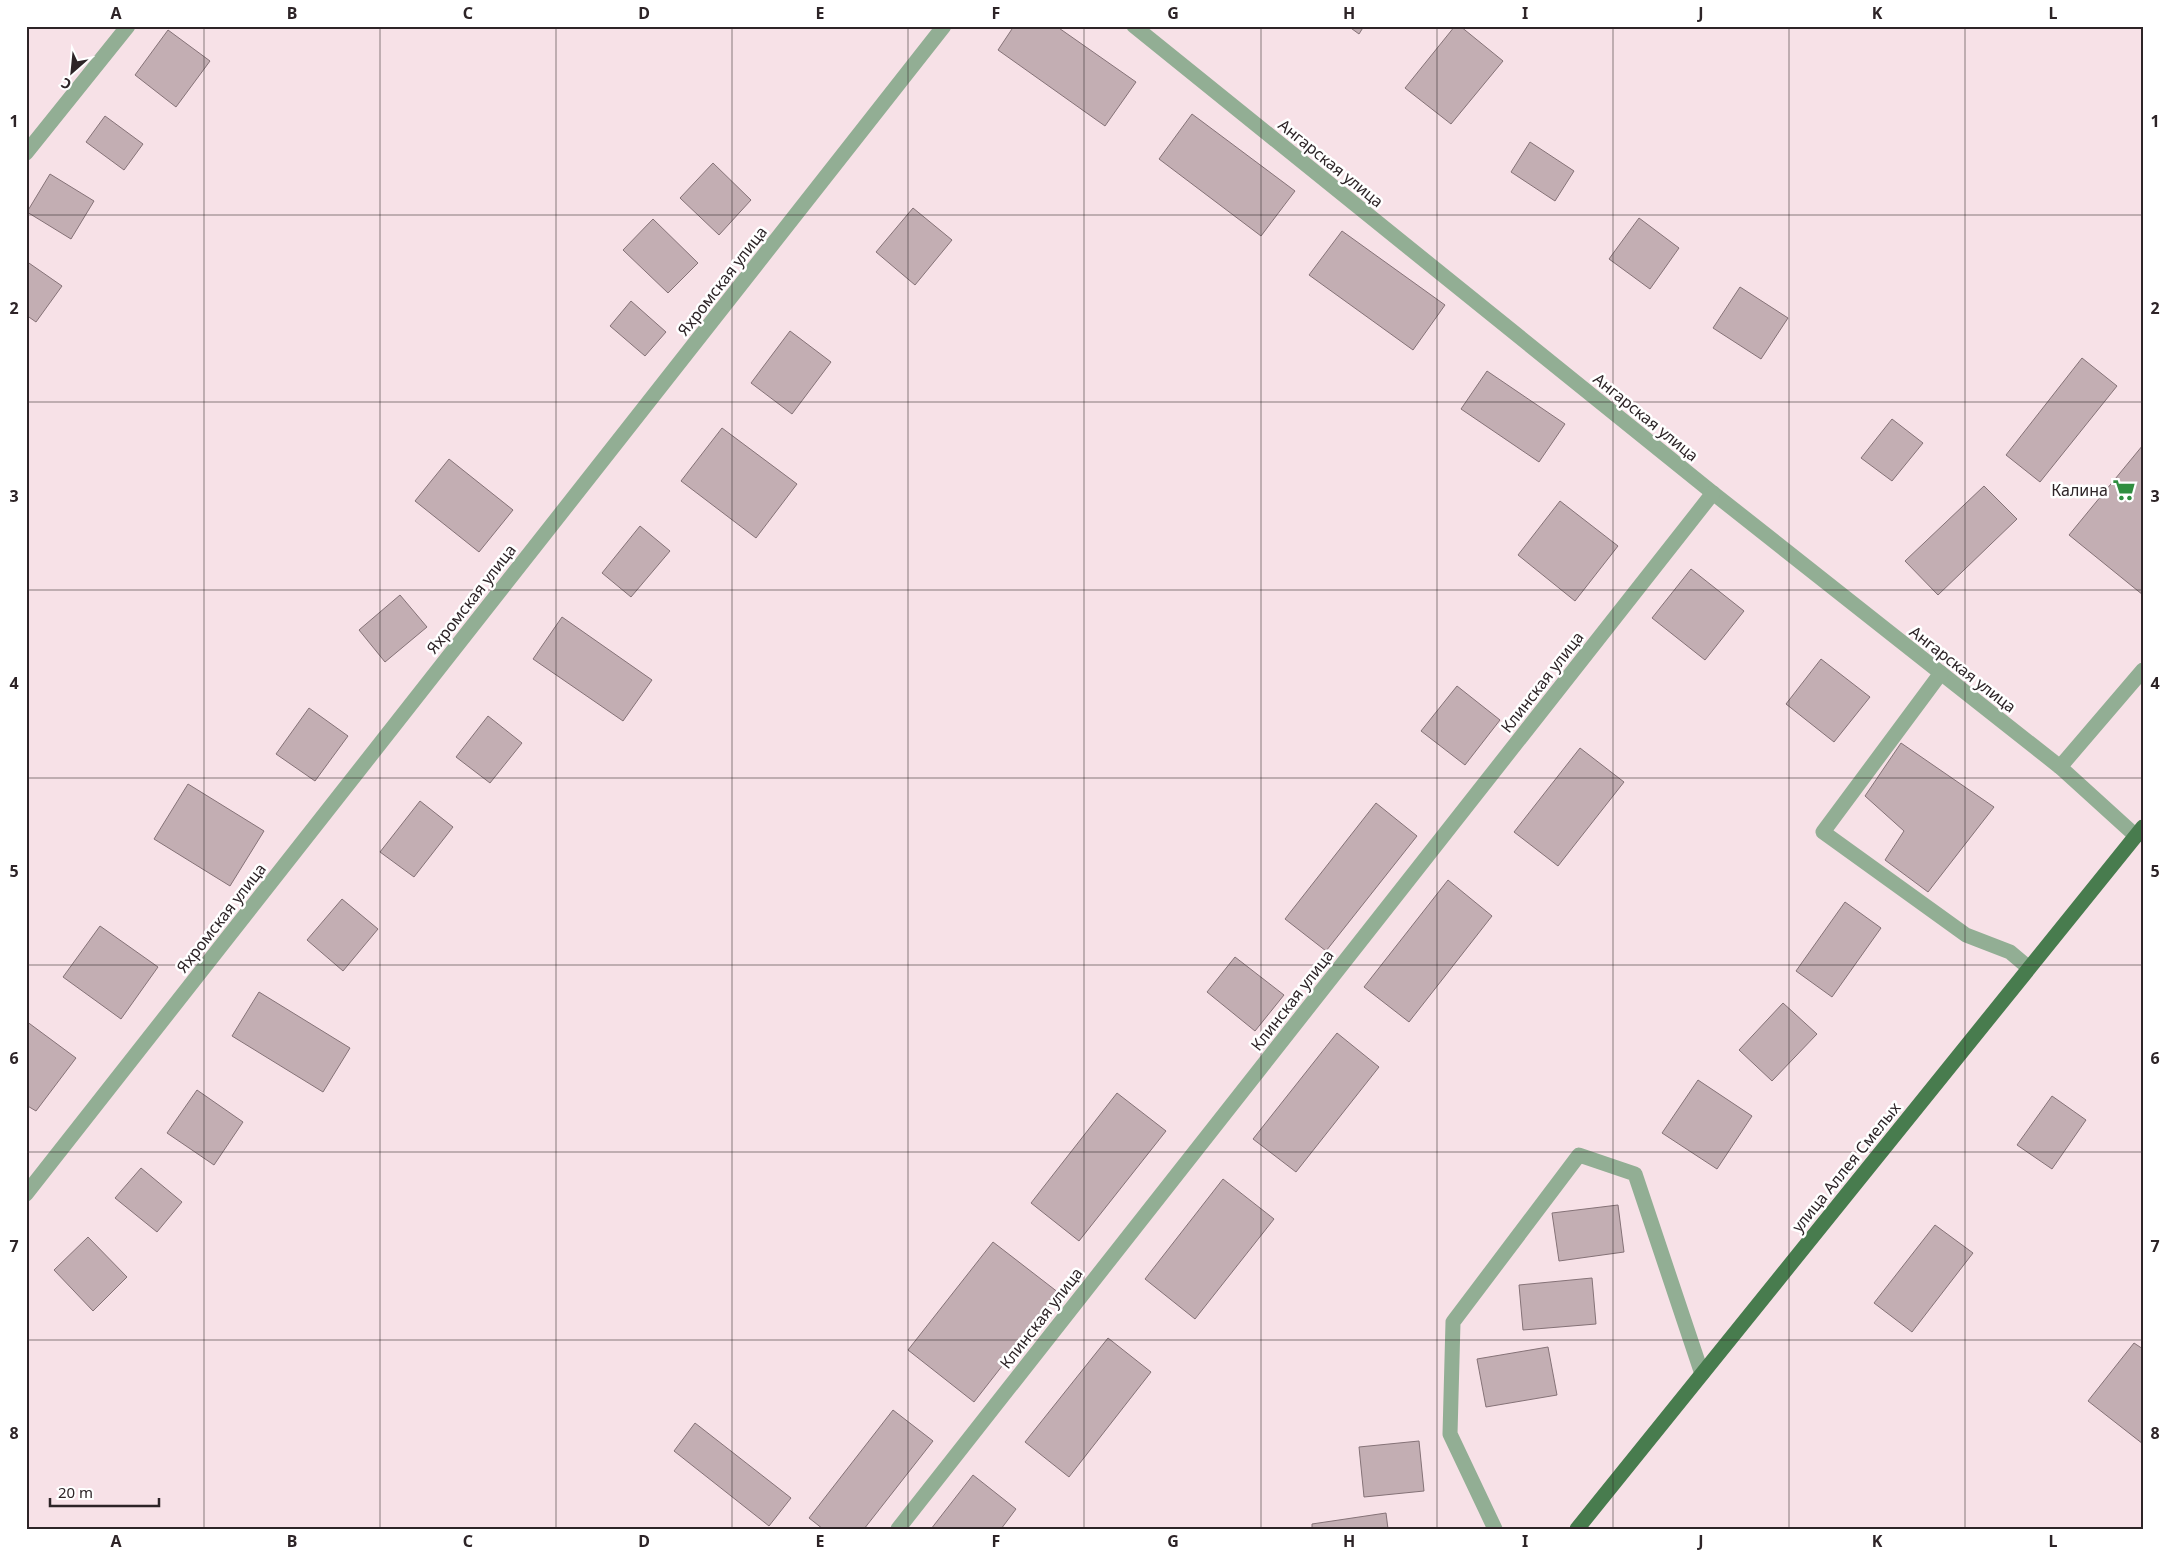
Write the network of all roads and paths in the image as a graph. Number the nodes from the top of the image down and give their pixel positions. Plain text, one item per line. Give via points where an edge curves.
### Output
1 (128, 26) edge
2 (944, 26) edge
3 (1134, 26) edge
4 (26, 153) edge
5 (1713, 493) junction
6 (2143, 670) edge
7 (1941, 673) junction
8 (2060, 768) junction
9 (2139, 831) edge
10 (2029, 968) junction
11 (26, 1194) edge
12 (1702, 1374) junction
13 (898, 1529) edge
14 (1496, 1529) edge
15 (1577, 1529) edge

1 - 4 street
2 - 11 street, Яхромская улица
3 - 5 street, Ангарская улица
5 - 7 street, Ангарская улица
5 - 13 street, Клинская улица
6 - 8 street
7 - 8 street, Ангарская улица
7 - 10 street via 1823,832 1966,935 2010,952
8 - 9 street, Ангарская улица
9 - 10 main road, улица Аллея Смелых
10 - 12 main road, улица Аллея Смелых
12 - 14 street via 1635,1174 1579,1155 1453,1322 1450,1434
12 - 15 main road, улица Аллея Смелых

